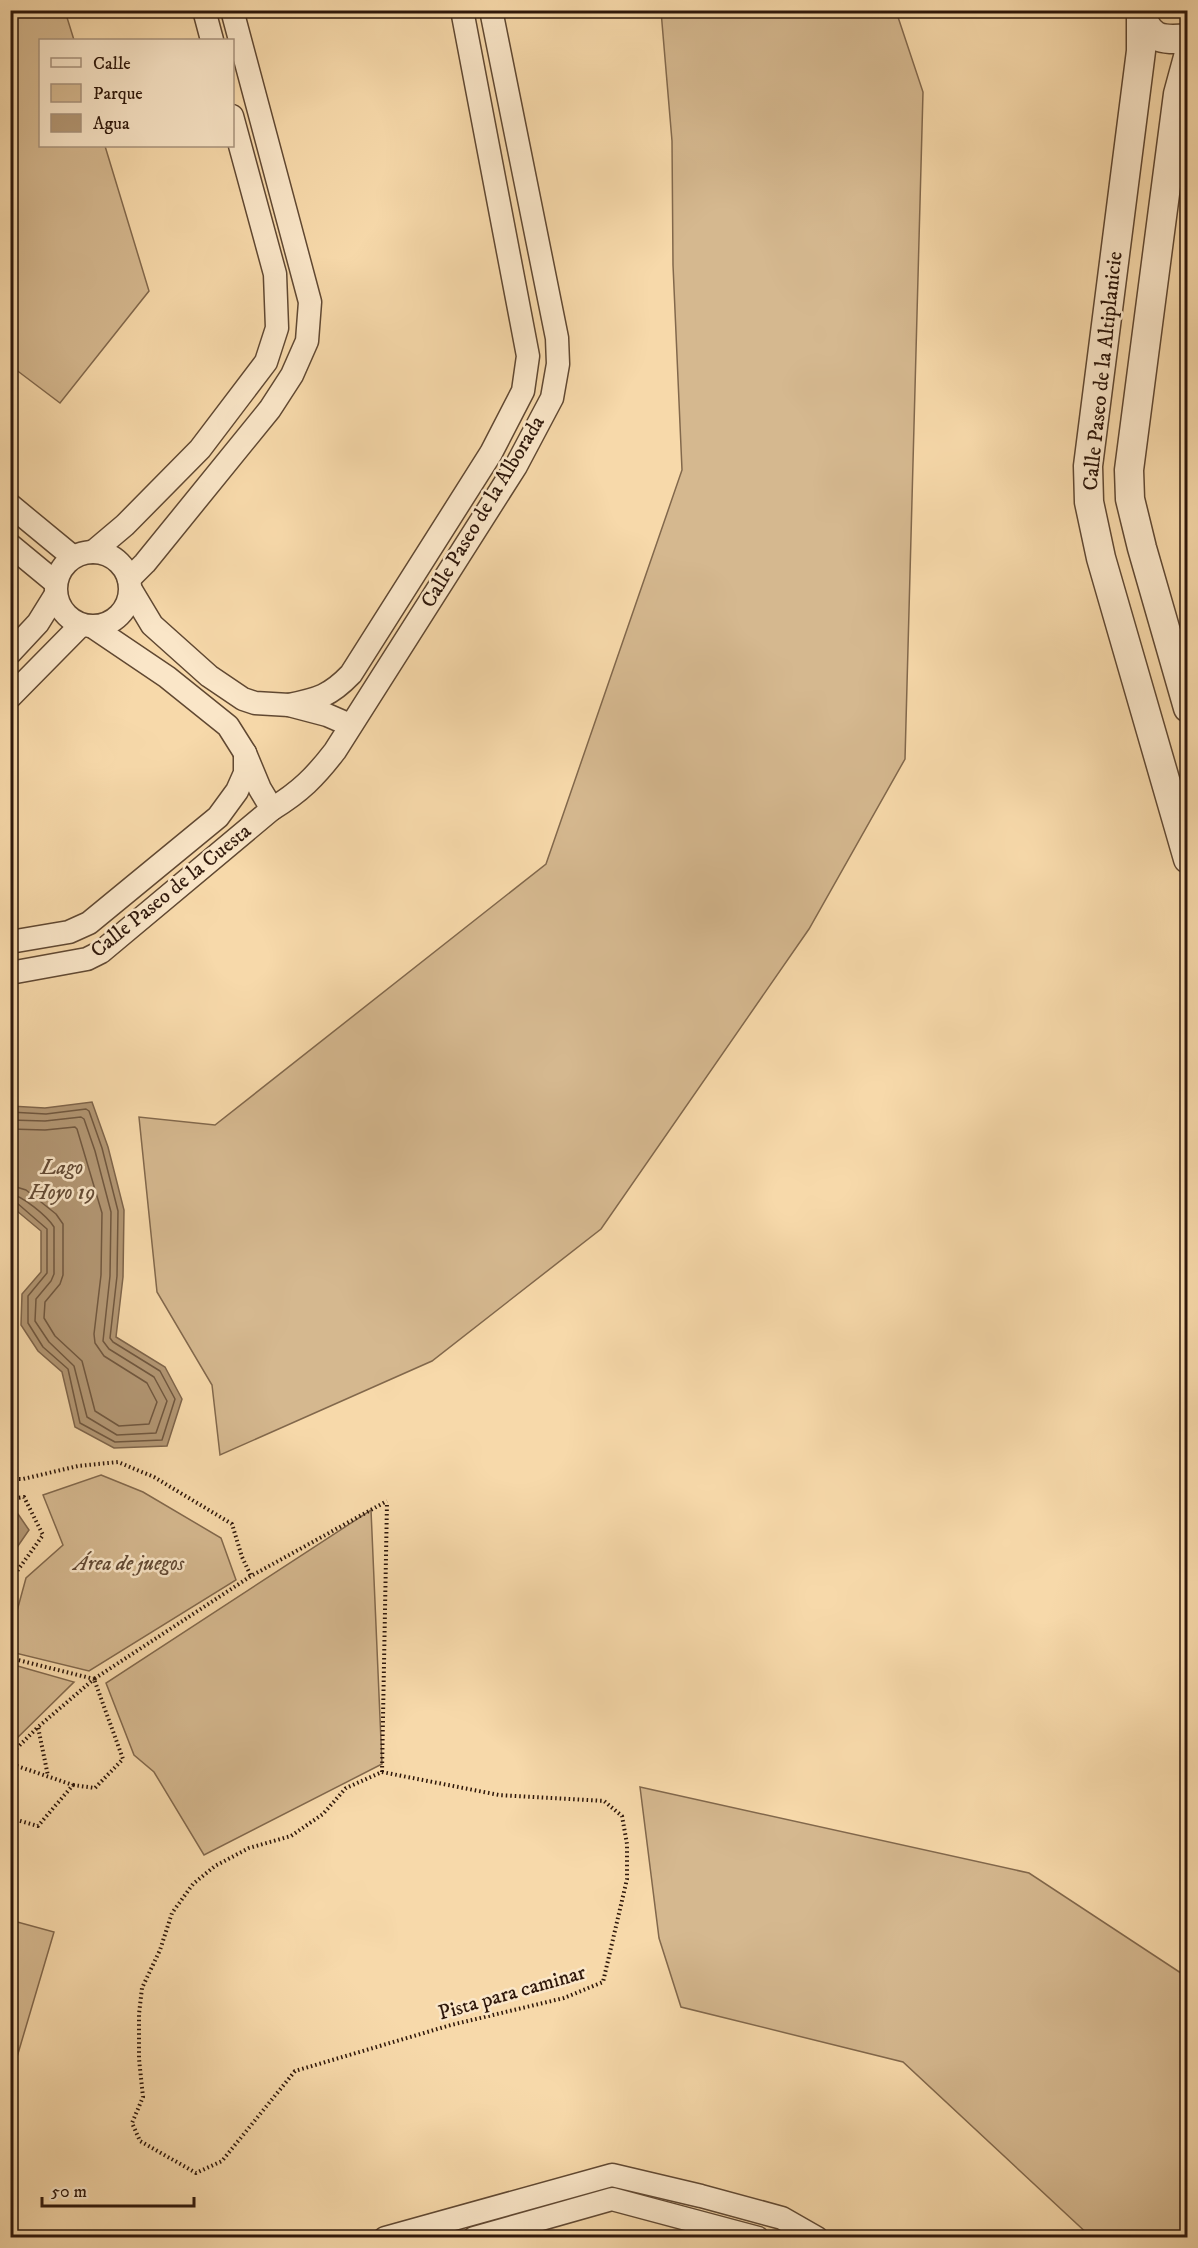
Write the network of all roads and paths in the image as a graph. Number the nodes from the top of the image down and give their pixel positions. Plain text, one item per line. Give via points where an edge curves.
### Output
1 (204, 10) edge
2 (232, 10) edge
3 (462, 10) edge
4 (491, 10) edge
5 (1141, 13) edge
6 (1188, 38) edge
7 (212, 39) edge
8 (1188, 57) edge
9 (234, 123) edge
10 (277, 180) junction
11 (251, 185) junction
12 (555, 326) junction
13 (524, 331) junction
14 (10, 505) edge
15 (10, 545) edge
16 (1142, 548) junction
17 (83, 555) junction
18 (1101, 558) junction
19 (130, 584) junction
20 (56, 589) junction
21 (87, 626) junction
22 (10, 653) edge
23 (10, 697) edge
24 (255, 703) junction
25 (289, 705) junction
26 (1188, 708) edge
27 (350, 725) junction
28 (234, 733) junction
29 (245, 753) junction
30 (316, 776) joint
31 (272, 809) junction
32 (1188, 859) edge
33 (10, 942) edge
34 (10, 973) edge
35 (10, 1479) edge
36 (10, 1499) edge
37 (251, 1576) junction
38 (10, 1581) edge
39 (10, 1658) edge
40 (94, 1679) junction
41 (38, 1728) junction
42 (10, 1756) edge
43 (17, 1766) junction
44 (10, 1772) edge
45 (382, 1772) junction
46 (48, 1777) junction
47 (73, 1785) junction
48 (10, 1818) edge
49 (752, 2210) junction
50 (458, 2228) edge
51 (751, 2236) edge
52 (385, 2238) edge
53 (474, 2238) edge
54 (817, 2238) edge

1 - 7 street
2 - 10 street
3 - 13 street, Calle Paseo de la Alborada
4 - 12 street, Calle Paseo de la Alborada
5 - 6 street via 1147,30 1156,37
5 - 18 street, Calle Paseo de la Altiplanicie via 1141,51 1088,466 1089,502
8 - 16 street, Calle Paseo de la Altiplanicie via 1178,94 1130,470 1130,499
9 - 11 street
10 - 11 street
10 - 19 street via 310,302 307,341 292,375 270,409
11 - 17 street via 275,274 277,328 266,362 200,449 125,525
12 - 13 street
12 - 27 street, Calle Paseo de la Alborada via 558,364 552,398 516,466
13 - 25 street, Calle Paseo de la Alborada via 528,356 524,391 491,453 351,674 337,689
14 - 17 street
15 - 20 street
16 - 18 street
16 - 26 street, Calle Paseo de la Altiplanicie
17 - 19 street via 113,558
17 - 20 street via 59,573
18 - 32 street, Calle Paseo de la Altiplanicie
19 - 21 street via 120,614 112,621
19 - 24 street via 152,625 184,656 208,676
20 - 21 street via 64,614
20 - 22 street via 38,624
21 - 23 street
21 - 28 street via 167,677
24 - 25 street
24 - 28 street
25 - 27 street
27 - 30 street, Calle Paseo de la Alborada
28 - 29 street
29 - 31 street
29 - 33 street, Calle Paseo de la Cuesta via 245,773 218,817 89,923 69,932
30 - 31 street, Calle Paseo de la Cuesta
31 - 34 street, Calle Paseo de la Cuesta via 101,952
35 - 37 path via 118,1462 154,1478 232,1524
36 - 38 path via 24,1497 43,1535
37 - 40 path
37 - 45 path via 387,1501
39 - 40 path
40 - 41 path
40 - 47 path via 123,1759 94,1788
41 - 42 path
41 - 46 path
42 - 43 path
43 - 44 path
43 - 46 path
45 - 45 path, Pista para caminar via 346,1788 323,1814 291,1836 249,1848 215,1866 193,1884 172,1913 142,1988 142,2097 132,2123 140,2141 196,2173 222,2161 295,2071 451,2025 564,1998 603,1982 627,1879 622,1816 604,1801 499,1795
46 - 47 path
47 - 48 path via 38,1826
49 - 50 street via 612,2175
49 - 51 street
49 - 54 street via 782,2218
50 - 52 street
51 - 53 street via 612,2199

